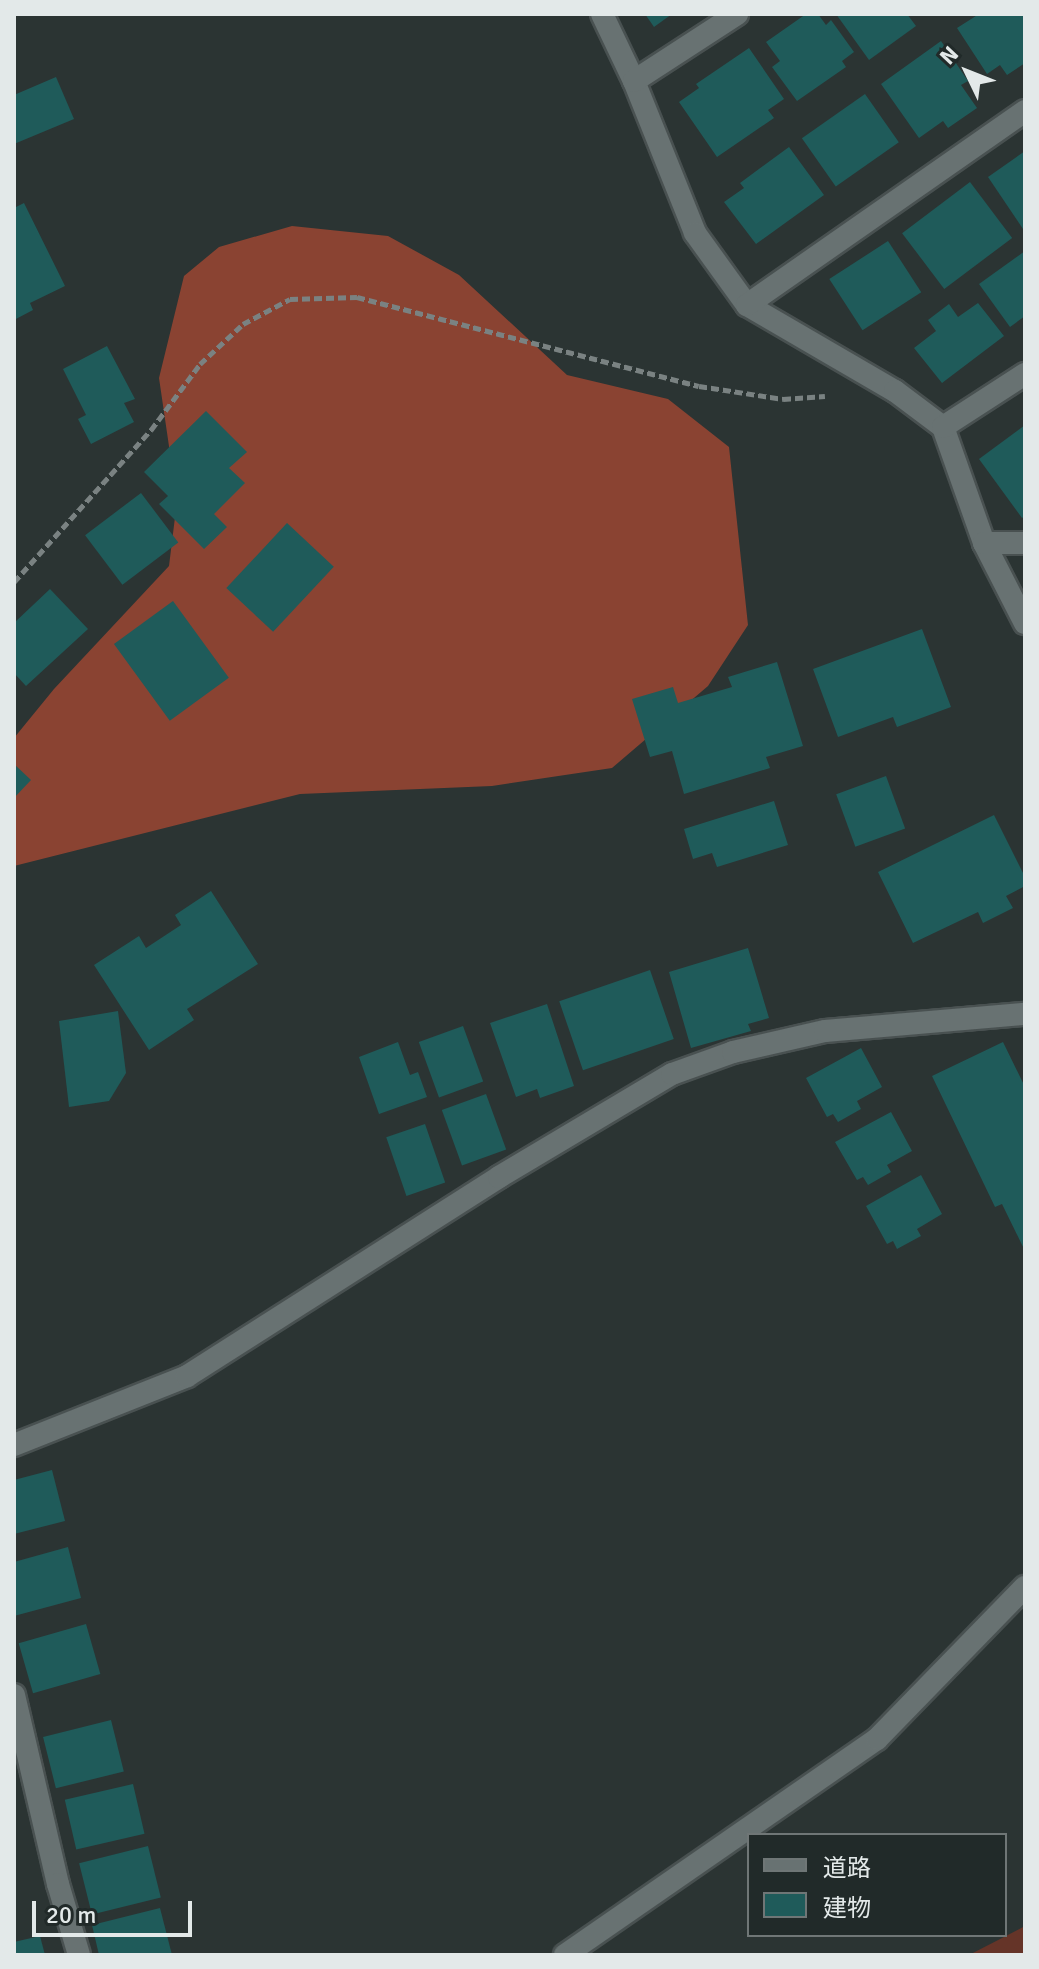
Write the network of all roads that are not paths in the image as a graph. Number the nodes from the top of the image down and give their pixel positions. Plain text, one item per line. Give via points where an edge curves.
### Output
1 (602, 14) edge
2 (737, 14) edge
3 (634, 81) junction
4 (1025, 111) edge
5 (747, 305) junction
6 (1025, 374) edge
7 (943, 427) junction
8 (984, 543) junction
9 (1025, 543) edge
10 (1025, 623) edge
11 (1025, 1014) edge
12 (14, 1445) edge
13 (1025, 1587) edge
14 (14, 1695) edge
15 (79, 1955) edge
16 (565, 1955) edge

1 - 3 street
2 - 3 street
3 - 5 street via 695,233
4 - 5 street
5 - 7 street via 895,391
6 - 7 street
7 - 8 street
8 - 9 street
8 - 10 street
11 - 12 street via 825,1031 733,1052 672,1074 499,1177 187,1376
13 - 16 street via 877,1739
14 - 15 street

